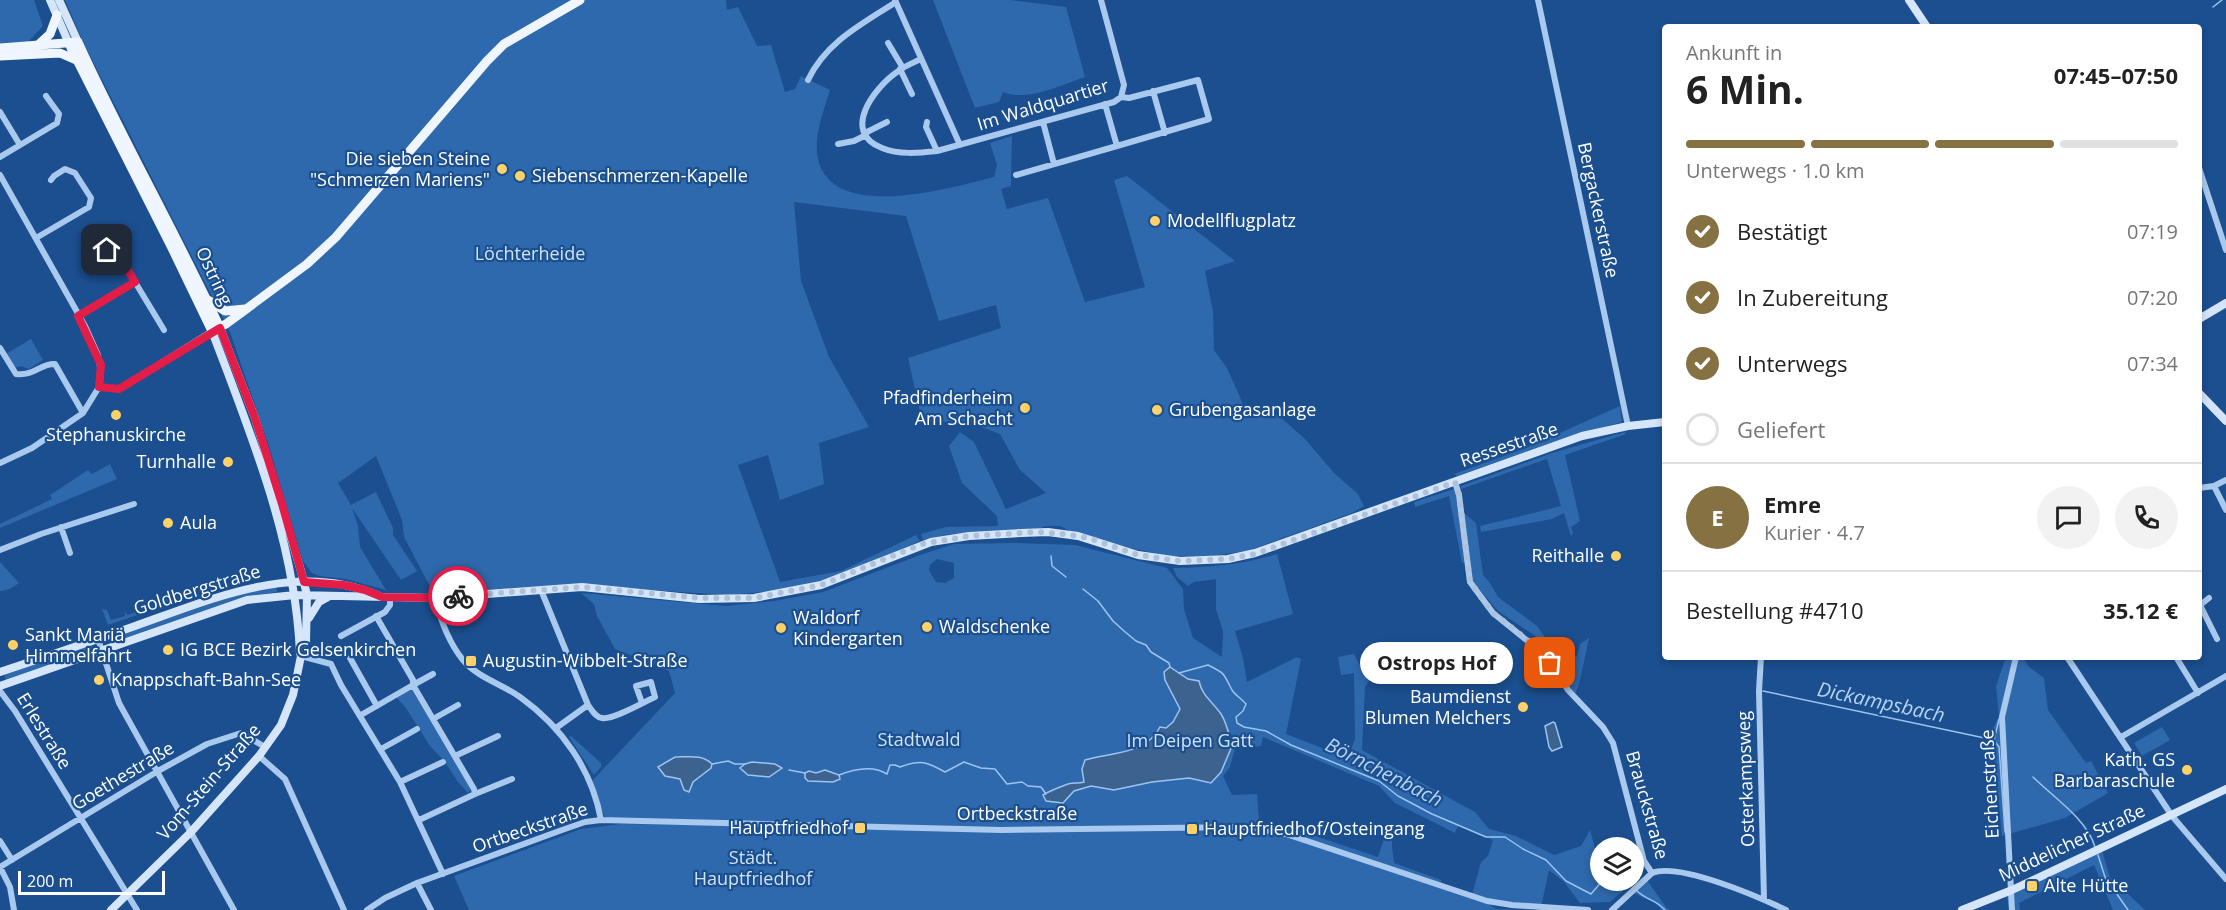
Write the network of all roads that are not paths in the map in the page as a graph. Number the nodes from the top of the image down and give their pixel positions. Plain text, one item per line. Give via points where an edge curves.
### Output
1 (50, 0) edge
2 (58, 0) edge
3 (580, 0) edge
4 (1101, 0) edge
5 (1538, 0) edge
6 (1909, 0) edge
7 (895, 1) edge
8 (57, 15) junction
9 (1925, 24) edge
10 (888, 43) dead end
11 (73, 44) junction
12 (37, 45) junction
13 (0, 48) edge
14 (60, 53) junction
15 (0, 57) edge
16 (921, 59) junction
17 (77, 62) junction
18 (901, 69) junction
19 (808, 80) dead end
20 (1153, 92) junction
21 (912, 94) dead end
22 (46, 96) dead end
23 (1121, 97) junction
24 (1105, 104) junction
25 (0, 112) edge
26 (888, 122) dead end
27 (927, 122) dead end
28 (1043, 122) junction
29 (1164, 133) junction
30 (865, 134) junction
31 (838, 144) dead end
32 (20, 145) junction
33 (960, 145) junction
34 (1117, 146) junction
35 (937, 151) junction
36 (0, 157) edge
37 (1054, 164) junction
38 (0, 175) edge
39 (1016, 175) dead end
40 (2202, 177) edge
41 (51, 180) dead end
42 (36, 238) junction
43 (2226, 250) edge
44 (90, 260) dead end
45 (135, 282) junction
46 (206, 298) junction
47 (2226, 303) edge
48 (245, 309) junction
49 (78, 316) junction
50 (2202, 317) edge
51 (216, 329) junction
52 (164, 330) dead end
53 (0, 348) edge
54 (99, 387) junction
55 (2202, 396) edge
56 (83, 413) junction
57 (2226, 421) edge
58 (1662, 422) edge
59 (1628, 426) junction
60 (0, 463) edge
61 (2226, 480) edge
62 (1455, 482) junction
63 (2214, 486) junction
64 (2202, 488) edge
65 (134, 504) dead end
66 (2226, 510) edge
67 (61, 527) junction
68 (0, 550) edge
69 (70, 553) dead end
70 (293, 582) junction
71 (304, 582) junction
72 (541, 590) junction
73 (295, 595) junction
74 (307, 595) junction
75 (328, 596) junction
76 (386, 597) junction
77 (434, 598) junction
78 (2209, 598) dead end
79 (2202, 603) edge
80 (2202, 609) edge
81 (376, 616) junction
82 (308, 621) junction
83 (341, 636) dead end
84 (98, 639) junction
85 (2217, 639) dead end
86 (101, 650) junction
87 (300, 656) junction
88 (350, 658) dead end
89 (1761, 660) edge
90 (2015, 660) edge
91 (2069, 660) edge
92 (2178, 660) edge
93 (0, 672) edge
94 (433, 674) dead end
95 (2226, 676) edge
96 (413, 685) junction
97 (0, 686) edge
98 (0, 691) edge
99 (2198, 693) junction
100 (642, 704) dead end
101 (458, 705) dead end
102 (588, 705) junction
103 (377, 706) junction
104 (361, 715) junction
105 (433, 719) junction
106 (555, 728) junction
107 (417, 729) dead end
108 (498, 736) dead end
109 (2121, 737) junction
110 (265, 747) junction
111 (381, 749) junction
112 (259, 756) junction
113 (455, 756) junction
114 (443, 762) dead end
115 (158, 771) junction
116 (512, 779) dead end
117 (400, 782) junction
118 (2226, 789) edge
119 (475, 794) junction
120 (2172, 816) junction
121 (80, 818) junction
122 (419, 820) junction
123 (601, 820) junction
124 (191, 831) junction
125 (0, 841) edge
126 (12, 860) junction
127 (0, 867) edge
128 (1652, 873) junction
129 (443, 874) junction
130 (2226, 879) edge
131 (417, 883) junction
132 (2012, 890) junction
133 (127, 894) junction
134 (1764, 899) junction
135 (14, 910) edge
136 (111, 910) edge
137 (137, 910) edge
138 (234, 910) edge
139 (344, 910) edge
140 (367, 910) edge
141 (431, 910) edge
142 (1588, 910) edge
143 (1612, 910) edge
144 (1786, 910) edge
145 (1962, 910) edge
146 (2012, 910) edge

1 - 8 main road, Ostring
2 - 11 main road, Ostring
3 - 48 main road via 504,44 336,237 307,264
4 - 23 street, Im Waldquartier via 1124,85
5 - 59 street, Bergackerstraße
6 - 9 main road
7 - 16 street, Im Waldquartier
7 - 19 street via 832,45 815,64
8 - 11 main road, Ostring
8 - 12 main road via 50,34
10 - 18 street
11 - 12 main road
11 - 14 main road
11 - 17 main road, Ostring
11 - 46 main road, Ostring
12 - 13 main road
14 - 15 main road
14 - 17 main road
16 - 18 street
16 - 33 street, Im Waldquartier
17 - 51 main road, Ostring
18 - 21 street
18 - 30 street via 867,103 863,118
20 - 23 street
20 - 29 street
20 - 29 street via 1198,80 1208,116 1207,121
22 - 32 street via 59,114 57,123
23 - 24 street, Im Waldquartier
24 - 28 street, Im Waldquartier
24 - 34 street
25 - 32 street
26 - 30 street
27 - 35 street
28 - 33 street, Im Waldquartier
28 - 37 street
29 - 34 street
30 - 31 street
30 - 35 street via 877,146 894,152
32 - 36 street
33 - 35 street
34 - 37 street
37 - 39 street
38 - 42 street
40 - 43 street
41 - 42 street via 65,169 75,173 90,198 89,207
42 - 49 street
44 - 45 street via 115,249
45 - 49 street
45 - 52 street
46 - 48 main road via 225,311
46 - 51 main road, Ostring
47 - 50 main road
48 - 51 main road
49 - 54 street via 101,365
51 - 54 street via 119,389
51 - 70 main road, Ostring via 273,502
51 - 71 main road, Ostring via 255,418
53 - 56 street via 16,374 27,375 55,364
54 - 56 street
55 - 57 main road
56 - 60 street via 32,448
58 - 59 main road, Ressestraße
59 - 62 main road, Ressestraße via 1582,436
61 - 63 street
62 - 72 main road, Ressestraße via 1255,554 1228,559 1163,560 1078,536 1021,533 931,542 821,585 754,598 699,598 604,588
62 - 128 street, Brauckstraße via 1470,582 1493,613 1545,655 1613,742 1644,861
63 - 64 street
63 - 66 street
65 - 67 street
67 - 68 street
67 - 69 street
70 - 71 main road, Goldbergstraße
70 - 73 main road, Ostring
70 - 84 main road, Goldbergstraße via 247,589
71 - 74 main road, Vom-Stein-Straße
71 - 76 main road, Ressestraße via 344,585
72 - 77 main road, Ressestraße
72 - 102 street
73 - 74 main road, Ressestraße
73 - 86 main road, Goldbergstraße via 247,600
73 - 87 main road, Vom-Stein-Straße
74 - 75 main road, Ressestraße
74 - 82 main road, Vom-Stein-Straße
75 - 76 main road, Ressestraße
75 - 82 main road via 318,602
76 - 77 main road, Ressestraße
76 - 81 street via 388,609
77 - 106 street via 453,645 464,661 520,697
78 - 79 street
80 - 85 street
81 - 83 street
81 - 96 street
82 - 87 main road, Vom-Stein-Straße
84 - 86 street
84 - 93 main road, Goldbergstraße
86 - 97 main road, Goldbergstraße
86 - 115 street via 119,703
87 - 104 street via 331,664
87 - 110 main road, Vom-Stein-Straße via 293,695 281,725
88 - 103 street
89 - 134 street, Osterkampsweg
90 - 132 street, Eichenstraße via 2002,717
91 - 109 street
92 - 99 street
94 - 96 street
95 - 99 street
96 - 103 street
96 - 105 street
98 - 121 street, Erlestraße
99 - 109 street
100 - 102 street via 602,718
101 - 105 street
102 - 106 street
103 - 104 street
104 - 111 street
105 - 113 street
106 - 123 street via 579,759 596,796
107 - 111 street
108 - 113 street
109 - 120 street
110 - 112 main road, Vom-Stein-Straße
110 - 115 street, Goethestraße via 246,734 238,734 207,744
111 - 117 street
112 - 124 main road, Vom-Stein-Straße
112 - 139 street via 285,779
113 - 119 street
114 - 117 street
115 - 121 street, Goethestraße
115 - 124 street
116 - 119 street
117 - 122 street
118 - 120 main road, Middelicher Straße
119 - 122 street
120 - 130 street
120 - 132 main road, Middelicher Straße
121 - 126 street, Goethestraße
121 - 133 street, Erlestraße
122 - 129 street
123 - 129 street, Ortbeckstraße via 567,828
123 - 142 street, Ortbeckstraße via 1001,830 1246,827 1286,834 1487,901
124 - 133 main road, Vom-Stein-Straße
124 - 138 street
125 - 126 street
126 - 127 street, Goethestraße
127 - 135 street via 10,887
128 - 134 street, Brauckstraße via 1659,870 1691,875
128 - 143 street
129 - 131 street, Ortbeckstraße
131 - 140 street, Ortbeckstraße
131 - 141 street
132 - 145 main road, Middelicher Straße
132 - 146 street, Eichenstraße
133 - 136 main road, Vom-Stein-Straße
133 - 137 street, Erlestraße
134 - 144 street, Brauckstraße

